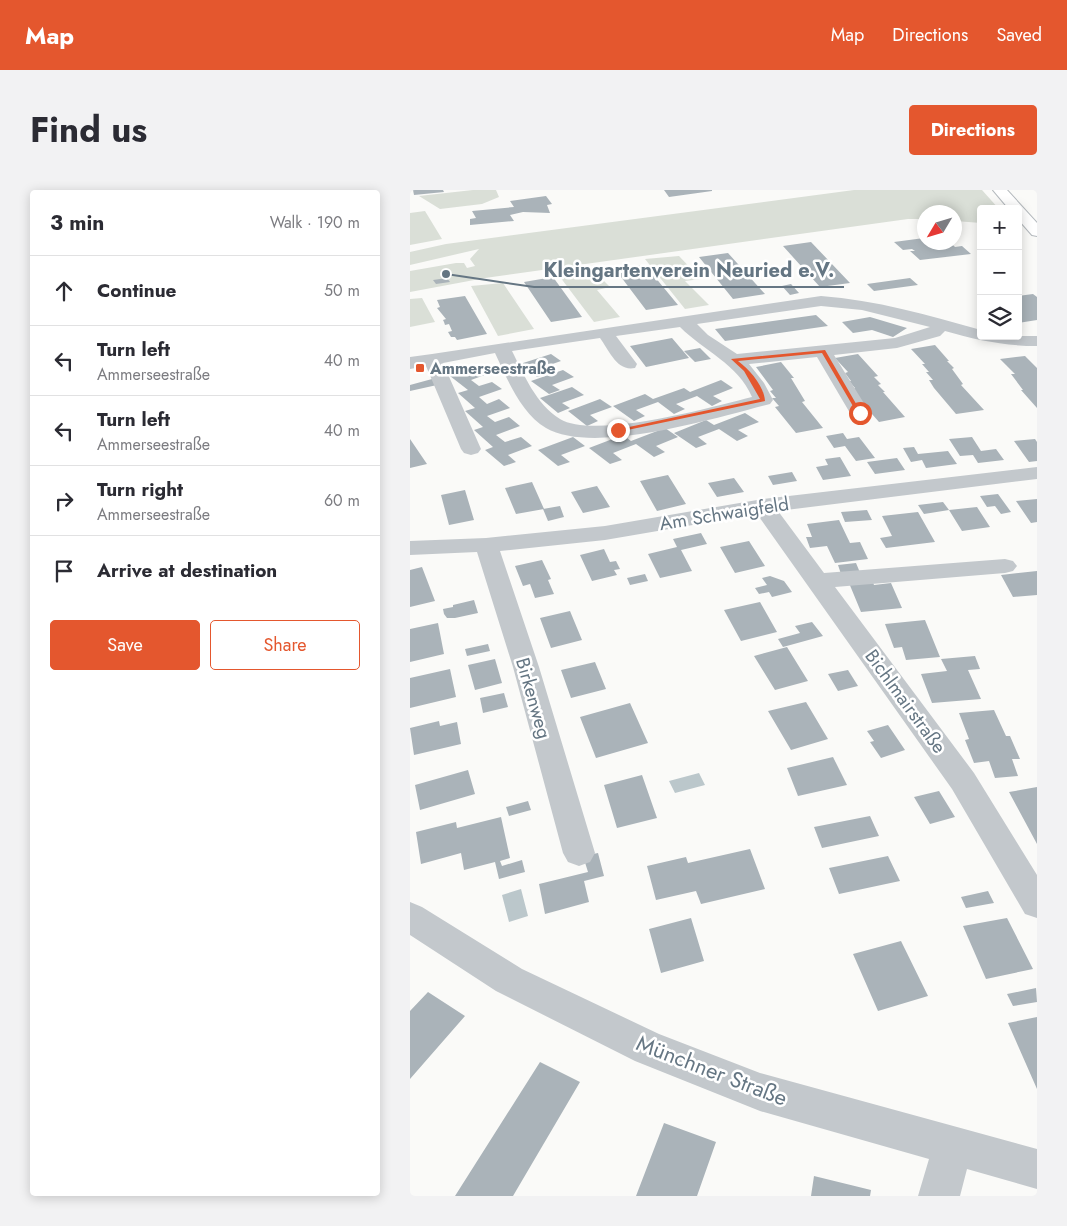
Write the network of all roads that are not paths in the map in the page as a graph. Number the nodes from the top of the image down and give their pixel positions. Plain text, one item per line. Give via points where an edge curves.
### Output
1 (1000, 190) edge
2 (1014, 205) edge
3 (1022, 215) edge
4 (1037, 232) edge
5 (683, 320) junction
6 (942, 324) junction
7 (604, 332) junction
8 (977, 334) edge
9 (1010, 340) edge
10 (1037, 341) edge
11 (501, 347) junction
12 (823, 351) junction
13 (432, 359) junction
14 (733, 360) junction
15 (410, 363) edge
16 (628, 364) dead end
17 (860, 413) dead end
18 (471, 449) dead end
19 (1037, 473) edge
20 (763, 506) junction
21 (486, 545) junction
22 (410, 548) edge
23 (1005, 566) dead end
24 (818, 581) junction
25 (579, 853) dead end
26 (1037, 904) edge
27 (410, 916) edge
28 (952, 1148) junction
29 (1037, 1169) edge
30 (939, 1196) edge

1 - 2 main road
3 - 4 main road
5 - 6 street via 822,301 858,304
5 - 7 street
5 - 14 street via 702,339
6 - 8 street
6 - 12 street via 934,332 897,343
7 - 11 street
7 - 16 street
9 - 10 street
11 - 13 street
11 - 14 street via 528,400 555,425 580,433 618,430 763,400 746,370
12 - 14 street
12 - 17 street
13 - 15 street
13 - 18 street
19 - 20 street, Am Schwaigfeld
20 - 21 street, Am Schwaigfeld via 605,532
20 - 24 street, Bichlmairstraße
21 - 22 street, Am Schwaigfeld
21 - 25 street, Birkenweg via 526,667
23 - 24 street
24 - 26 street, Bichlmairstraße via 963,781
27 - 28 street, Münchner Straße via 509,980 648,1048 760,1092
28 - 29 street, Münchner Straße
28 - 30 street

